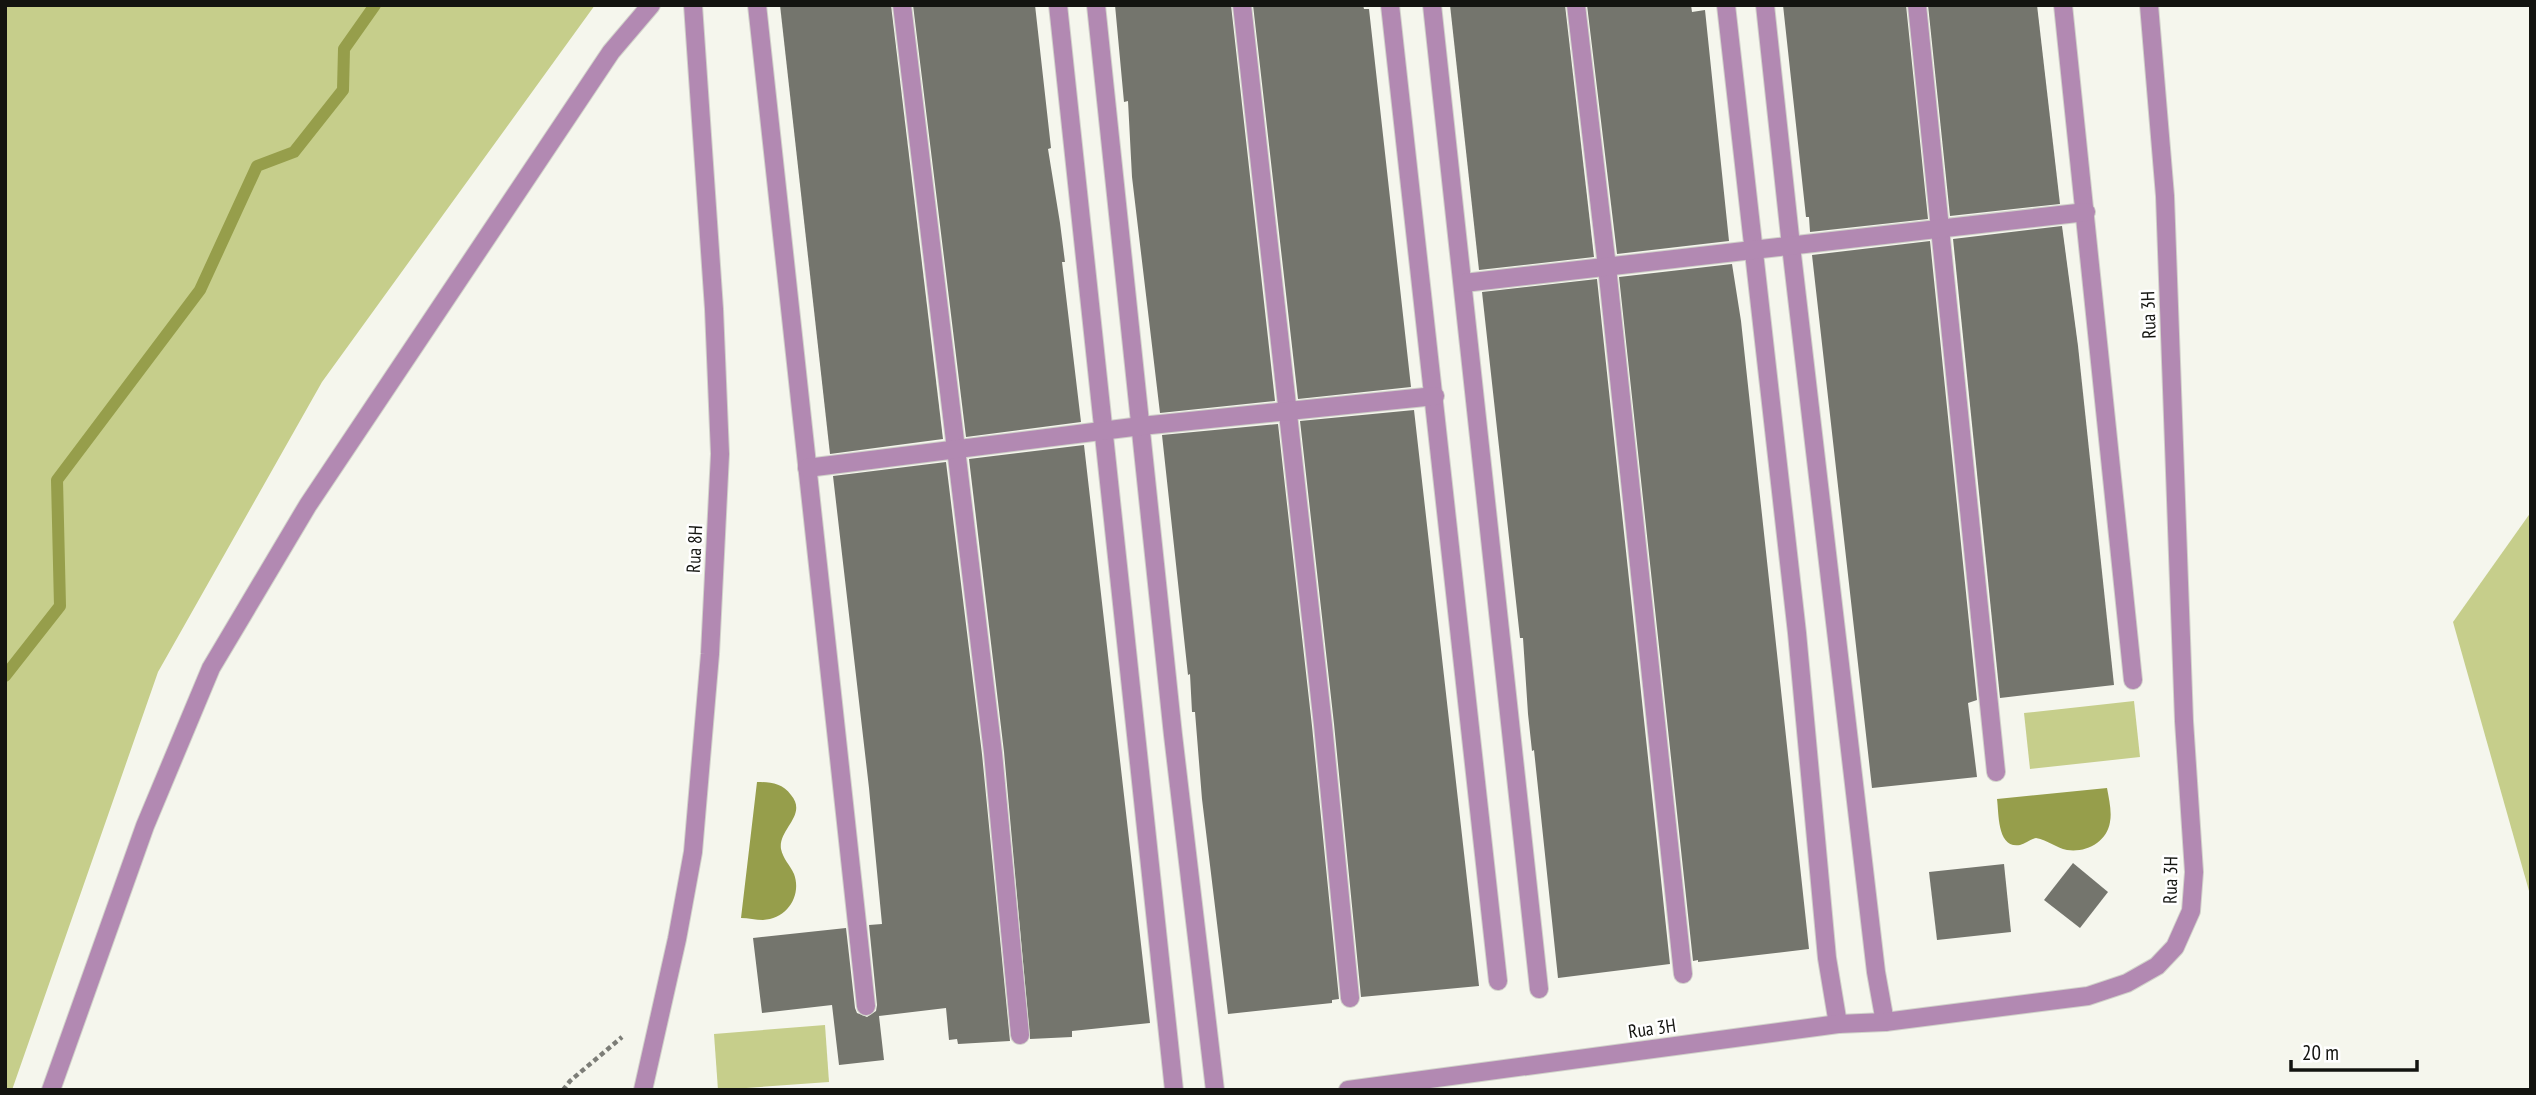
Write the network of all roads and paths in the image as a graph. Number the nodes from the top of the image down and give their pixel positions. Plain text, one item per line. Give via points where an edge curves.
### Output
1 (651, 5) edge
2 (693, 5) edge
3 (757, 5) edge
4 (902, 5) edge
5 (1058, 5) edge
6 (1096, 5) edge
7 (1242, 5) edge
8 (1390, 5) edge
9 (1432, 5) edge
10 (1576, 5) edge
11 (1726, 5) edge
12 (1765, 5) edge
13 (1917, 5) edge
14 (2063, 5) edge
15 (2149, 5) edge
16 (2086, 212) junction
17 (1941, 228) junction
18 (1791, 246) junction
19 (1753, 251) junction
20 (1607, 267) junction
21 (1464, 283) junction
22 (1435, 396) junction
23 (1286, 411) junction
24 (1141, 426) junction
25 (1103, 431) junction
26 (956, 449) junction
27 (807, 468) junction
28 (2133, 680) dead end
29 (1996, 772) dead end
30 (1683, 974) dead end
31 (1498, 981) dead end
32 (1539, 989) dead end
33 (1350, 998) dead end
34 (663, 1003) junction
35 (866, 1006) dead end
36 (1885, 1022) junction
37 (1838, 1024) junction
38 (1020, 1035) dead end
39 (51, 1090) edge
40 (563, 1090) edge
41 (643, 1090) edge
42 (1174, 1090) edge
43 (1215, 1090) edge
44 (1348, 1090) edge

1 - 39 street via 611,52 315,494 211,668 145,826
2 - 34 street, Rua 8H via 720,454 693,852
3 - 27 street
4 - 26 street
5 - 25 street
6 - 24 street
7 - 23 street
8 - 22 street
9 - 21 street
10 - 20 street
11 - 19 street
12 - 18 street
13 - 17 street
14 - 16 street
15 - 36 street, Rua 3H via 2165,196 2192,911 2175,947 2157,966 2127,983 2088,996
16 - 17 street
16 - 28 street
17 - 18 street
17 - 29 street
18 - 19 street
18 - 36 street
19 - 20 street
19 - 37 street via 1797,634 1827,958
20 - 21 street
20 - 30 street
21 - 32 street
22 - 23 street
22 - 31 street
23 - 24 street
23 - 33 street
24 - 25 street
24 - 43 street
25 - 26 street
25 - 42 street
26 - 27 street
26 - 38 street via 993,753
27 - 35 street
34 - 40 path
34 - 41 street, Rua 8H
36 - 37 street, Rua 3H
37 - 44 street, Rua 3H

